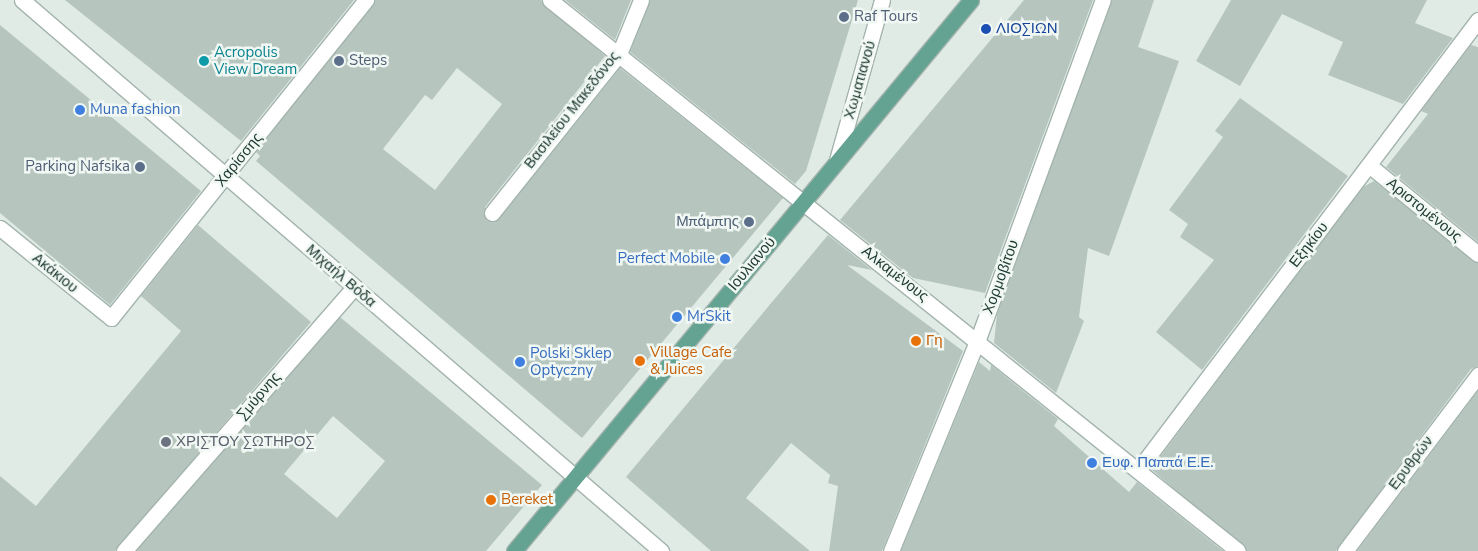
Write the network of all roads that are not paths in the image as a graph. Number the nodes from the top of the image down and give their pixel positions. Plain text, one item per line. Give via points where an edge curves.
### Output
1 (22, 0) edge
2 (366, 0) edge
3 (550, 0) edge
4 (641, 0) edge
5 (882, 0) edge
6 (970, 0) edge
7 (1104, 0) edge
8 (1478, 20) edge
9 (619, 54) junction
10 (837, 160) junction
11 (1370, 166) junction
12 (227, 177) junction
13 (803, 202) junction
14 (492, 213) dead end
15 (0, 228) edge
16 (1478, 254) edge
17 (354, 287) junction
18 (111, 318) joint
19 (978, 339) junction
20 (1478, 375) edge
21 (1138, 470) junction
22 (576, 476) junction
23 (124, 551) edge
24 (514, 551) edge
25 (661, 551) edge
26 (891, 551) edge
27 (1238, 551) edge
28 (1345, 551) edge

1 - 12 street, Μιχαήλ Βόδα
2 - 12 street, Χαρίσσης
3 - 9 street, Αλκαμένους
4 - 9 street, Βασιλείου Μακεδόνος
5 - 10 street, Χωματιανού
6 - 10 main road, Ιουλιανού
7 - 19 street, Χορμοβίτου
8 - 11 street, Εξηκίου
9 - 13 street, Αλκαμένους
9 - 14 street, Βασιλείου Μακεδόνος
10 - 13 main road, Ιουλιανού
11 - 16 street, Αριστομένους
11 - 21 street, Εξηκίου
12 - 17 street, Μιχαήλ Βόδα
12 - 18 street, Χαρίσσης
13 - 19 street, Αλκαμένους
13 - 22 main road, Ιουλιανού
15 - 18 street, Ακάκιου
17 - 22 street, Μιχαήλ Βόδα
17 - 23 street, Σμύρνης
19 - 21 street, Αλκαμένους
19 - 26 street, Χορμοβίτου
20 - 28 street, Ερυθρών
21 - 27 street, Αλκαμένους
22 - 24 main road, Ιουλιανού
22 - 25 street, Μιχαήλ Βόδα

